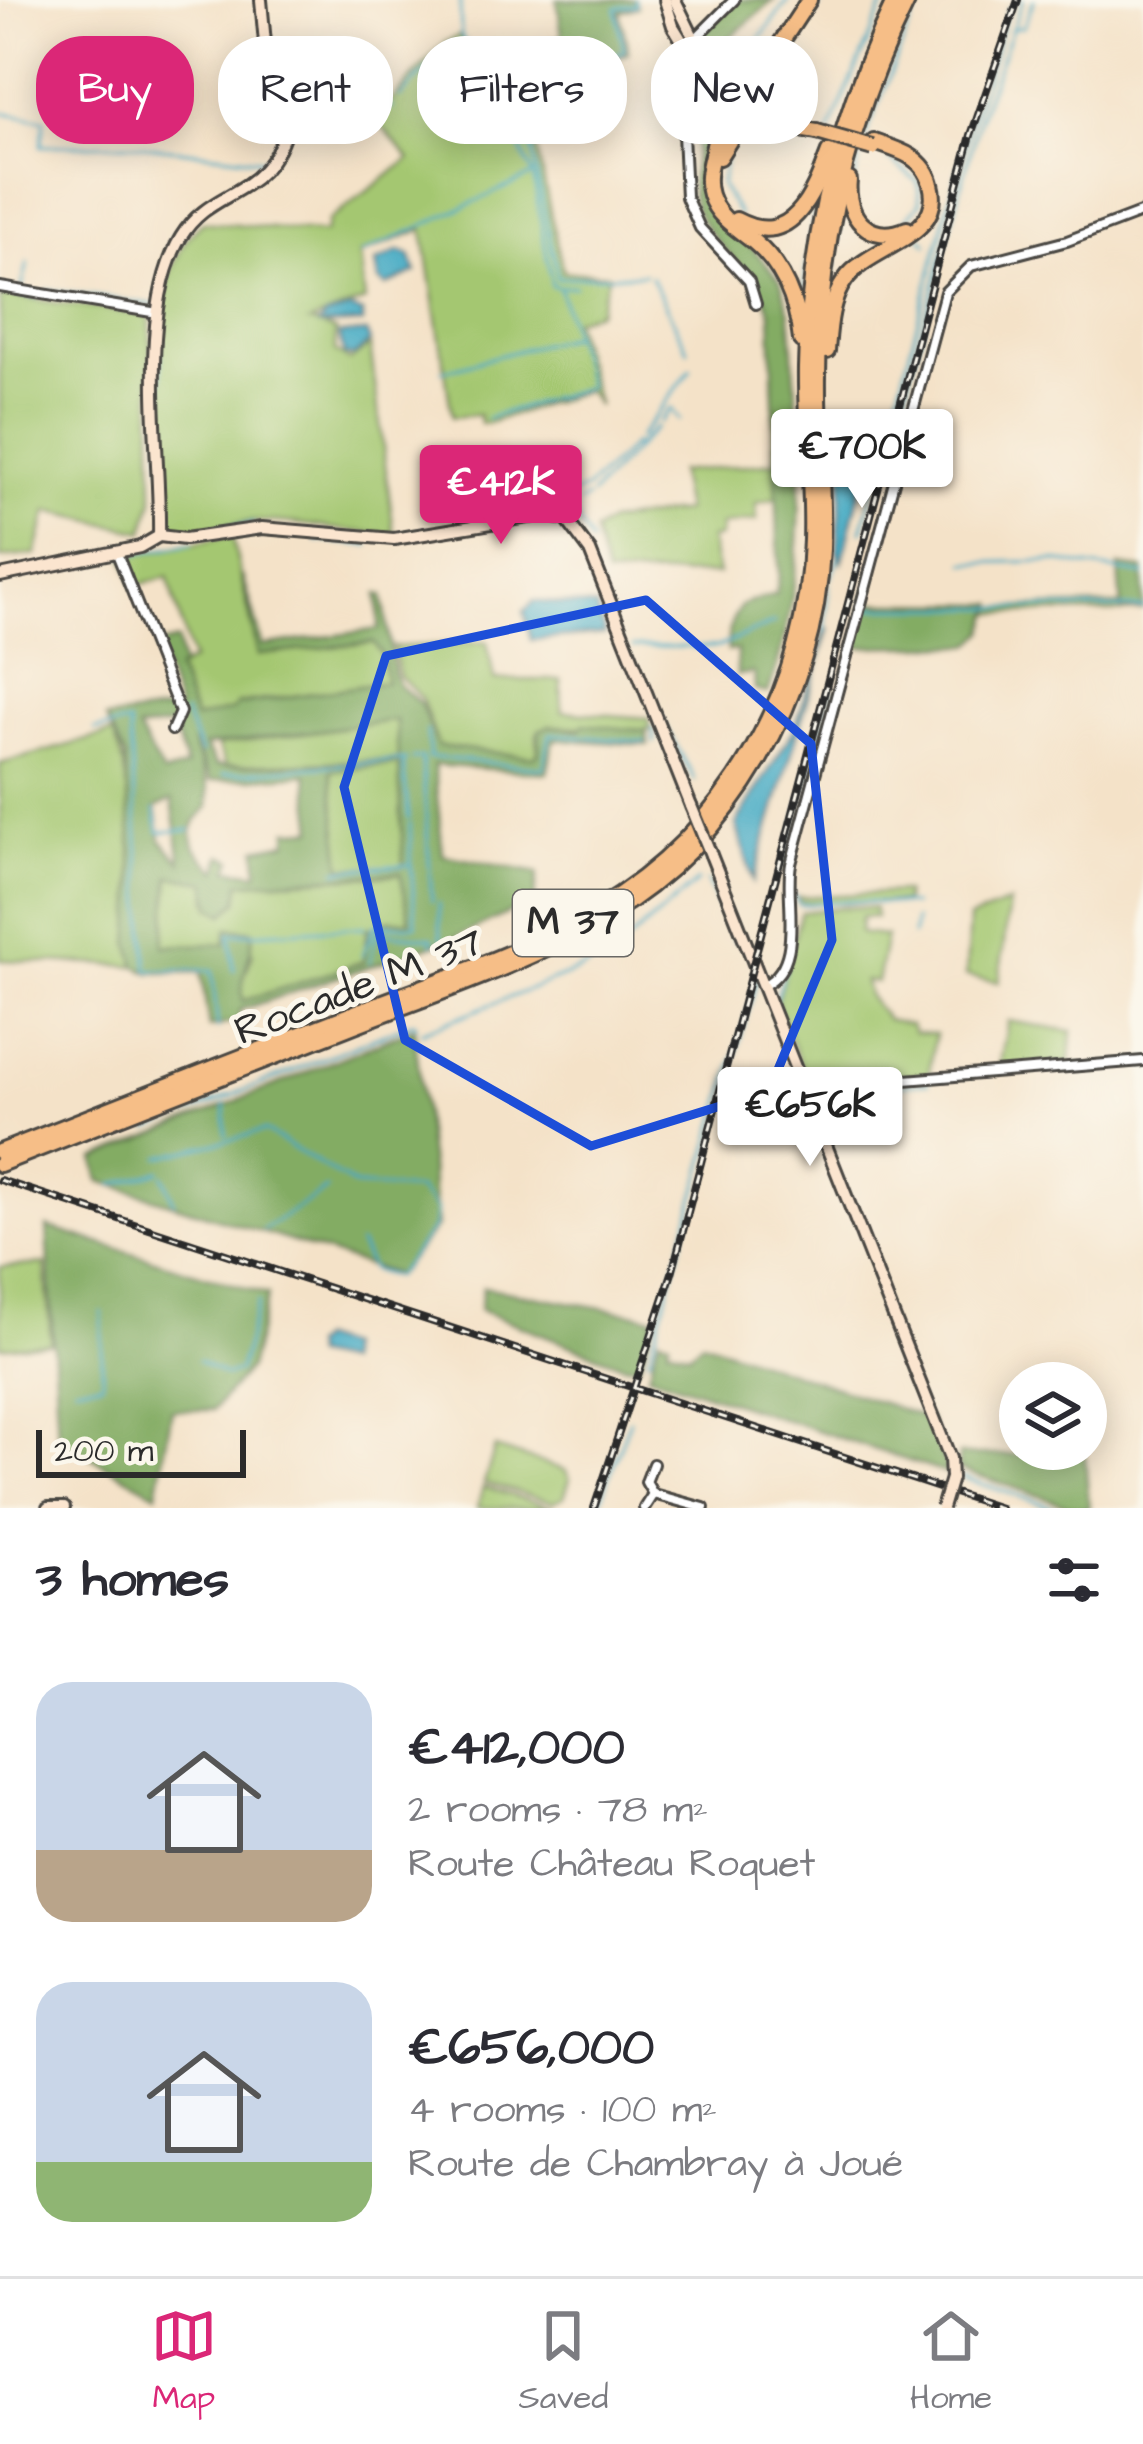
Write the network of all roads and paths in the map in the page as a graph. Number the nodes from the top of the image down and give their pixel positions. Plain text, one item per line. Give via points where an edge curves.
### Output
1 (261, 0) edge
2 (664, 0) edge
3 (676, 0) edge
4 (734, 0) edge
5 (806, 0) edge
6 (895, 0) edge
7 (908, 0) edge
8 (794, 17) junction
9 (266, 36) edge
10 (679, 36) edge
11 (692, 36) edge
12 (698, 36) dead end
13 (779, 36) edge
14 (783, 36) edge
15 (854, 99) junction
16 (818, 129) edge
17 (851, 143) junction
18 (279, 144) edge
19 (683, 144) edge
20 (713, 144) edge
21 (728, 144) edge
22 (873, 146) junction
23 (1143, 212) edge
24 (0, 286) edge
25 (756, 304) dead end
26 (158, 313) junction
27 (806, 395) junction
28 (819, 421) junction
29 (159, 536) junction
30 (116, 551) junction
31 (0, 576) edge
32 (172, 730) dead end
33 (764, 985) junction
34 (1143, 1061) edge
35 (802, 1088) junction
36 (0, 1152) edge
37 (0, 1164) edge
38 (653, 1464) dead end
39 (653, 1494) junction
40 (48, 1508) edge
41 (64, 1508) edge
42 (644, 1508) edge
43 (704, 1508) edge
44 (942, 1508) edge

1 - 9 street
2 - 10 street
3 - 11 street
4 - 12 street
5 - 8 highway
6 - 15 highway, Rocade M 37 / M 37
7 - 17 highway, Rocade M 37 / M 37
8 - 13 highway
8 - 14 highway
15 - 21 highway, M 37 via 807,205 777,228 741,223 718,196 717,164
15 - 27 highway, Rocade M 37 / M 37 via 820,226
16 - 22 highway, M 37, bridge
17 - 22 highway, M 37 via 853,215 872,231 896,234 923,211 924,182 911,164
17 - 28 highway, Rocade M 37 / M 37 via 824,269
18 - 26 street via 261,176 182,234
19 - 25 street via 686,197 700,229 748,281
20 - 27 highway, M 37 via 711,198 784,278 798,316
22 - 28 highway, M 37 via 922,165 932,204 920,228 861,262 841,285
23 - 33 street via 970,266 944,292 791,864 793,916 783,963
24 - 26 street
26 - 29 street
27 - 36 highway, Rocade M 37 / M 37 via 811,549 795,649 751,754 676,850 600,908 541,938
28 - 37 highway, Rocade M 37 / M 37 via 821,564 802,665 746,783 673,867 618,910 545,949
29 - 30 street
29 - 33 street, bridge via 262,528 394,539 541,515 566,519 586,542
30 - 31 street
30 - 32 street via 180,712
33 - 35 street
34 - 35 street
35 - 44 street, bridge via 950,1458
38 - 39 street via 646,1481
39 - 42 street
39 - 43 street
40 - 41 street

